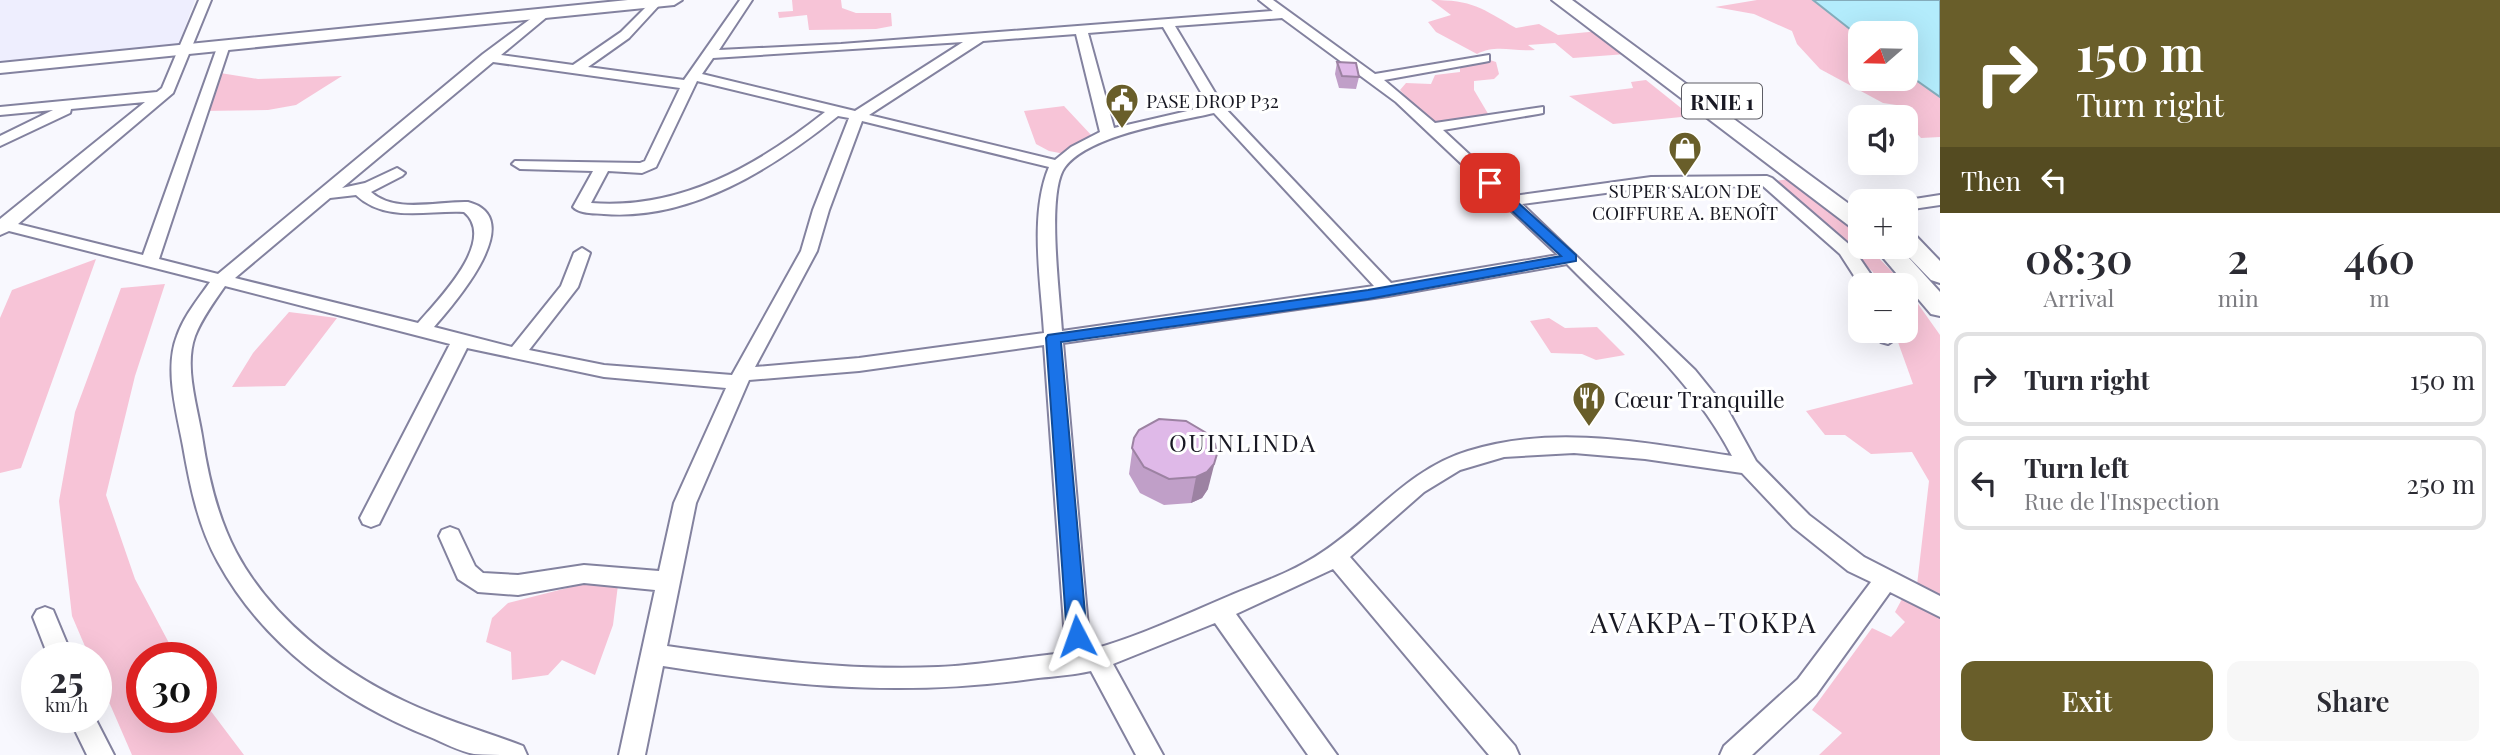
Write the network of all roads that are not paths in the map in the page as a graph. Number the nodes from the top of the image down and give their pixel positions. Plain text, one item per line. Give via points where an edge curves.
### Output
1 (205, 0) edge
2 (746, 0) edge
3 (1265, 0) edge
4 (1561, 0) edge
5 (1583, 0) edge
6 (667, 1) edge
7 (544, 13) junction
8 (1284, 14) junction
9 (1167, 23) junction
10 (1081, 29) junction
11 (979, 38) junction
12 (224, 45) junction
13 (187, 49) junction
14 (707, 54) junction
15 (488, 57) junction
16 (1484, 58) dead end
17 (0, 68) edge
18 (576, 69) junction
19 (1373, 78) junction
20 (691, 80) junction
21 (162, 96) junction
22 (78, 104) junction
23 (1217, 108) junction
24 (1538, 110) dead end
25 (0, 111) edge
26 (835, 111) junction
27 (857, 116) junction
28 (1433, 128) junction
29 (1108, 134) junction
30 (0, 142) edge
31 (520, 164) dead end
32 (1058, 165) junction
33 (603, 167) junction
34 (397, 173) dead end
35 (361, 191) junction
36 (323, 193) junction
37 (1940, 200) edge
38 (1509, 201) junction
39 (1918, 203) edge
40 (1848, 207) edge
41 (1848, 208) edge
42 (2, 226) edge
43 (1918, 252) edge
44 (582, 253) dead end
45 (1571, 258) junction
46 (1897, 259) edge
47 (149, 263) junction
48 (1860, 273) edge
49 (1940, 275) edge
50 (220, 281) junction
51 (1388, 291) junction
52 (1940, 308) edge
53 (421, 331) junction
54 (1053, 338) junction
55 (461, 341) junction
56 (516, 354) junction
57 (741, 378) junction
58 (1748, 466) junction
59 (371, 519) dead end
60 (450, 536) dead end
61 (1335, 556) junction
62 (666, 581) junction
63 (1885, 581) junction
64 (1940, 607) edge
65 (1220, 611) junction
66 (45, 617) dead end
67 (55, 642) edge
68 (653, 654) junction
69 (1088, 661) junction
70 (90, 733) edge
71 (101, 755) edge
72 (514, 755) edge
73 (632, 755) edge
74 (1150, 755) edge
75 (1324, 755) edge
76 (1506, 755) edge
77 (1733, 755) edge

1 - 13 street
2 - 14 street
3 - 8 street
4 - 41 highway, RNIE 1
5 - 40 highway, RNIE 1
6 - 7 main road
6 - 18 street
7 - 12 main road
7 - 15 street
8 - 9 street
8 - 19 street
9 - 10 street
9 - 23 street
10 - 11 street
10 - 29 street
11 - 14 street
11 - 27 street
12 - 13 main road
12 - 47 street
13 - 17 main road
13 - 21 street
14 - 20 street
15 - 18 street
15 - 36 street
16 - 19 street
18 - 20 street
19 - 28 street
20 - 26 street
20 - 33 street via 651,164
21 - 22 street
21 - 42 street
22 - 25 street
22 - 30 street
23 - 29 street
23 - 51 street
24 - 28 street
26 - 27 street
26 - 33 street via 775,157 660,205 617,210 581,207
27 - 32 street
27 - 57 street via 809,251
28 - 38 street
29 - 32 street
31 - 33 street
32 - 54 street via 1047,202
34 - 35 street
35 - 36 street
35 - 53 street via 367,200 382,205 468,207 477,211 483,222 485,234 474,263
36 - 50 street
37 - 39 street
38 - 45 street
38 - 48 street via 1651,182 1767,181 1846,251
42 - 47 street
43 - 49 highway
44 - 56 street via 569,287
45 - 51 street
45 - 58 street via 1701,390 1722,417
46 - 52 highway
47 - 50 street
50 - 53 street
50 - 72 street via 189,330 181,355 194,458 207,516 246,592 322,664 367,695 492,750
51 - 54 street
53 - 55 street
54 - 57 street
54 - 69 street
55 - 56 street
55 - 59 street
56 - 57 street via 604,371
57 - 62 street via 685,503
58 - 61 street via 1557,446 1489,452 1431,476
58 - 63 street via 1801,521
60 - 62 street via 466,572 478,582 518,585 584,574
61 - 65 street
61 - 76 street
62 - 68 street
63 - 64 street
63 - 77 street via 1807,687
65 - 69 street
65 - 75 street
66 - 67 street
68 - 69 street via 845,680 978,677
68 - 73 street
69 - 74 street
70 - 71 street

